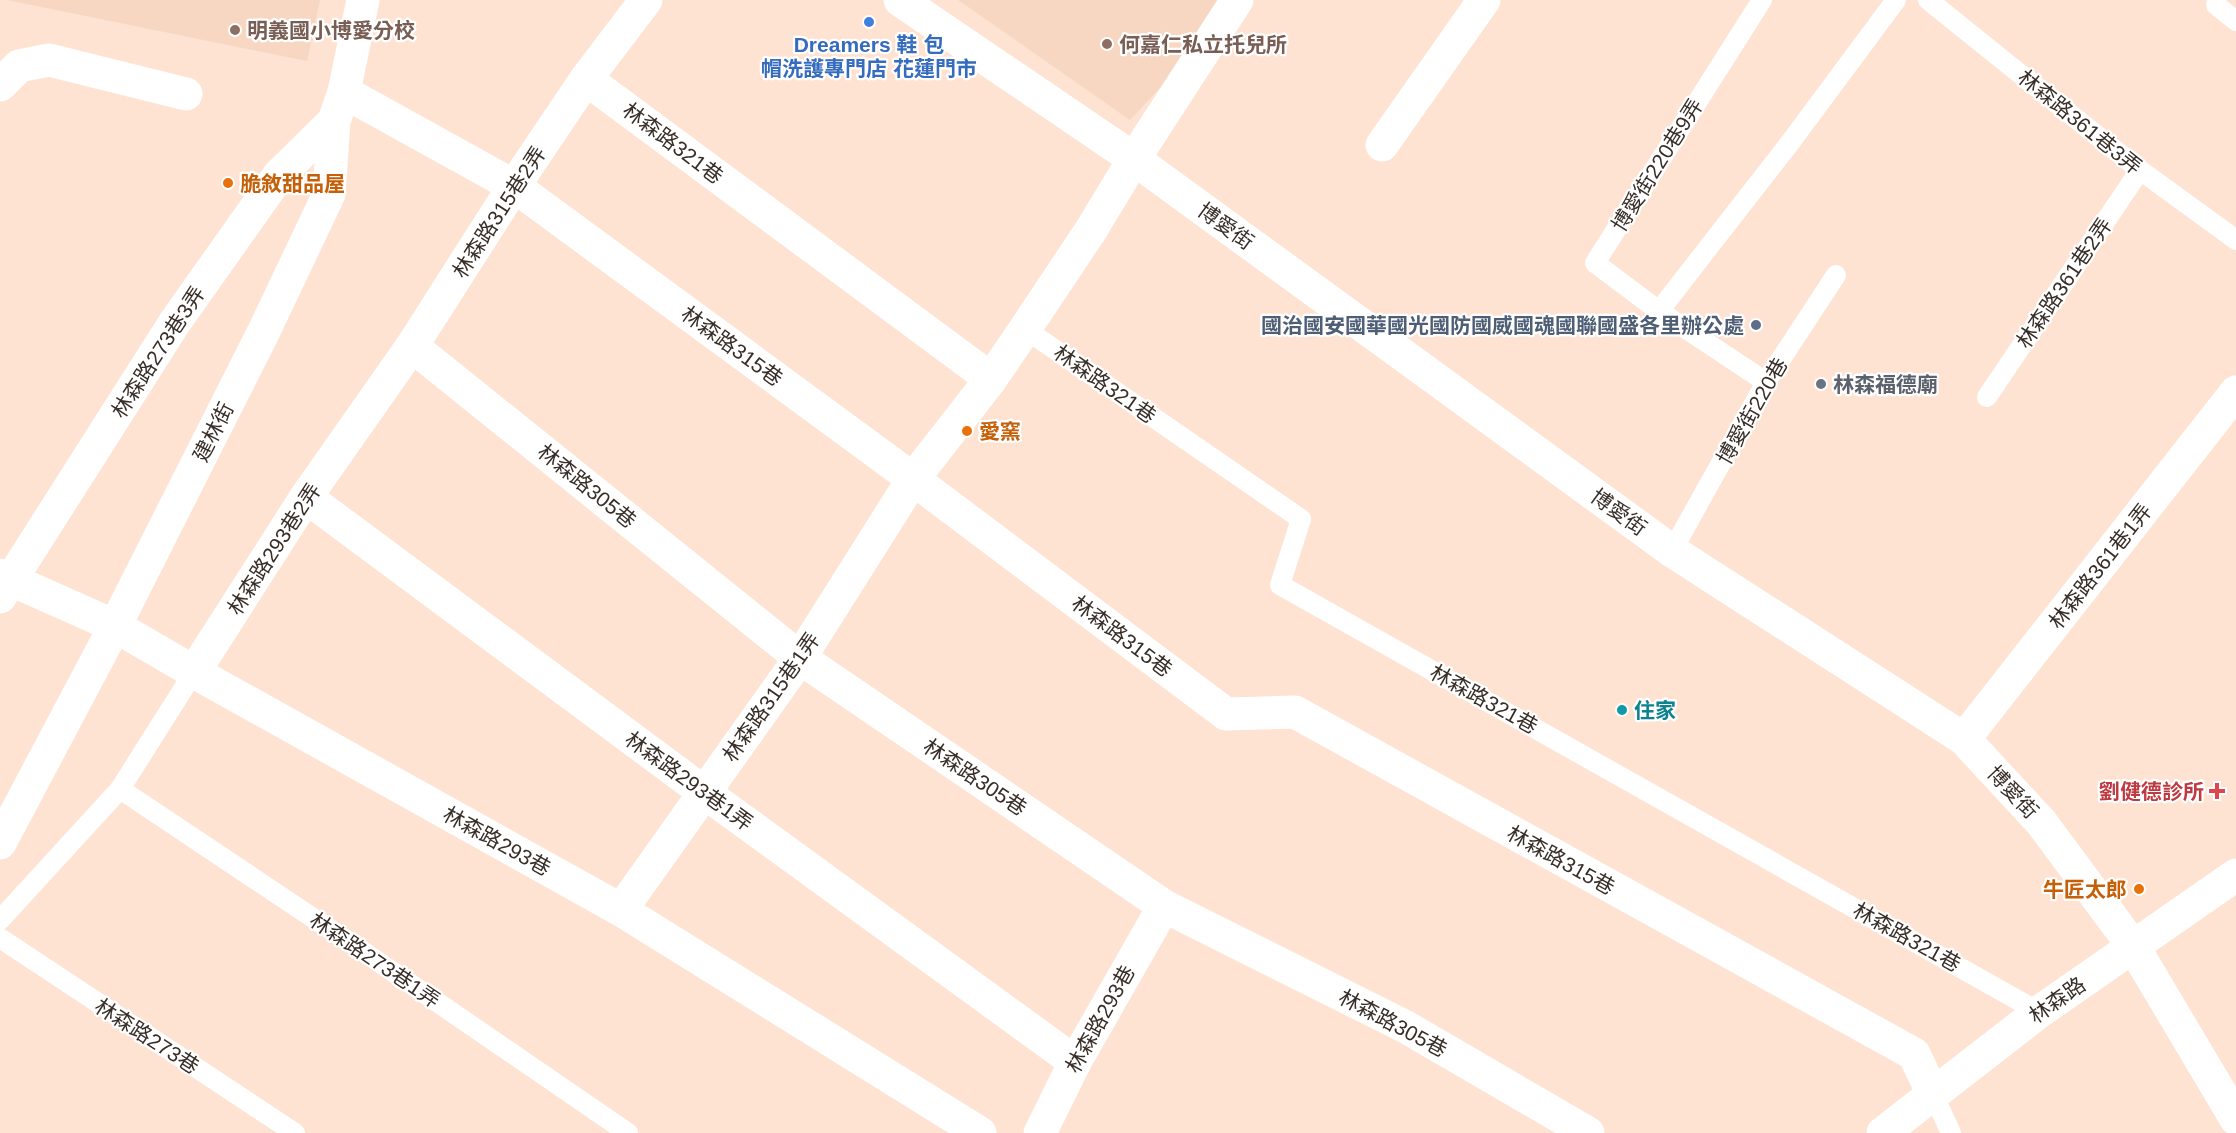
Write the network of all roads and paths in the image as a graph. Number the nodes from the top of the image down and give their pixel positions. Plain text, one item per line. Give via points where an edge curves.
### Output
1 (363, 0) edge
2 (646, 0) edge
3 (900, 0) edge
4 (1237, 0) edge
5 (1484, 0) edge
6 (1762, 0) edge
7 (1896, 0) edge
8 (1928, 0) edge
9 (2216, 5) dead end
10 (2236, 21) edge
11 (586, 79) junction
12 (0, 84) edge
13 (186, 94) dead end
14 (339, 107) junction
15 (1382, 145) dead end
16 (1134, 159) junction
17 (2140, 170) junction
18 (514, 186) junction
19 (2236, 240) edge
20 (1836, 275) dead end
21 (1659, 311) junction
22 (1025, 329) junction
23 (412, 346) junction
24 (991, 379) junction
25 (1767, 382) junction
26 (2236, 392) edge
27 (1987, 397) dead end
28 (356, 426) joint
29 (913, 479) junction
30 (306, 497) junction
31 (1672, 550) junction
32 (4, 584) edge
33 (115, 626) junction
34 (800, 658) junction
35 (194, 672) junction
36 (1964, 739) junction
37 (120, 789) junction
38 (705, 793) junction
39 (0, 843) edge
40 (2236, 875) edge
41 (1164, 906) junction
42 (621, 910) junction
43 (0, 920) edge
44 (0, 938) edge
45 (2133, 946) junction
46 (2039, 1012) junction
47 (1075, 1062) junction
48 (1933, 1094) junction
49 (2236, 1119) edge
50 (294, 1133) edge
51 (628, 1133) edge
52 (980, 1133) edge
53 (1040, 1133) edge
54 (1588, 1133) edge
55 (1883, 1133) edge
56 (1951, 1133) edge

1 - 14 street, 建林街
2 - 11 street, 林森路315巷2弄
3 - 16 street, 博愛街
4 - 16 street
5 - 15 street
6 - 21 lane, 博愛街220巷9弄 via 1595,263
7 - 21 lane
8 - 17 lane, 林森路361巷3弄
9 - 10 lane
11 - 18 street, 林森路315巷2弄
11 - 24 street, 林森路321巷
12 - 13 street via 19,66 49,60
14 - 18 street, 林森路315巷
14 - 32 street, 林森路273巷3弄 via 279,175 175,322
14 - 33 street, 建林街 via 329,194
16 - 22 street
16 - 31 street, 博愛街
17 - 19 lane, 林森路361巷3弄
17 - 27 lane, 林森路361巷2弄
18 - 23 street, 林森路315巷2弄
18 - 29 street, 林森路315巷
20 - 25 lane, 博愛街220巷
21 - 25 lane, 博愛街220巷9弄
22 - 24 street
22 - 46 lane, 林森路321巷 via 1301,519 1280,585
23 - 28 street, 林森路315巷2弄
23 - 34 street, 林森路305巷
24 - 29 street
25 - 31 lane, 博愛街220巷
26 - 36 street, 林森路361巷1弄
28 - 30 street, 林森路293巷2弄
29 - 34 street, 林森路315巷1弄
29 - 48 street, 林森路315巷 via 1226,714 1295,712 1914,1054
30 - 35 street, 林森路293巷2弄
30 - 38 street, 林森路293巷1弄
31 - 36 street, 博愛街
32 - 33 street, 林森路293巷
33 - 35 street, 林森路293巷
33 - 39 street, 建林街
34 - 38 street, 林森路315巷1弄
34 - 41 street, 林森路305巷
35 - 37 lane
35 - 42 street, 林森路293巷
36 - 45 street, 博愛街 via 2041,822
37 - 43 lane
37 - 51 lane, 林森路273巷1弄
38 - 42 street, 林森路315巷1弄
38 - 47 street, 林森路293巷1弄
40 - 45 street, 林森路
41 - 47 street, 林森路293巷
41 - 54 street, 林森路305巷 via 1406,1027
42 - 52 street, 林森路293巷
44 - 50 lane, 林森路273巷
45 - 46 street, 林森路
45 - 49 street, 博愛街
46 - 48 street, 林森路
47 - 53 street, 林森路293巷
48 - 55 street, 林森路
48 - 56 lane

